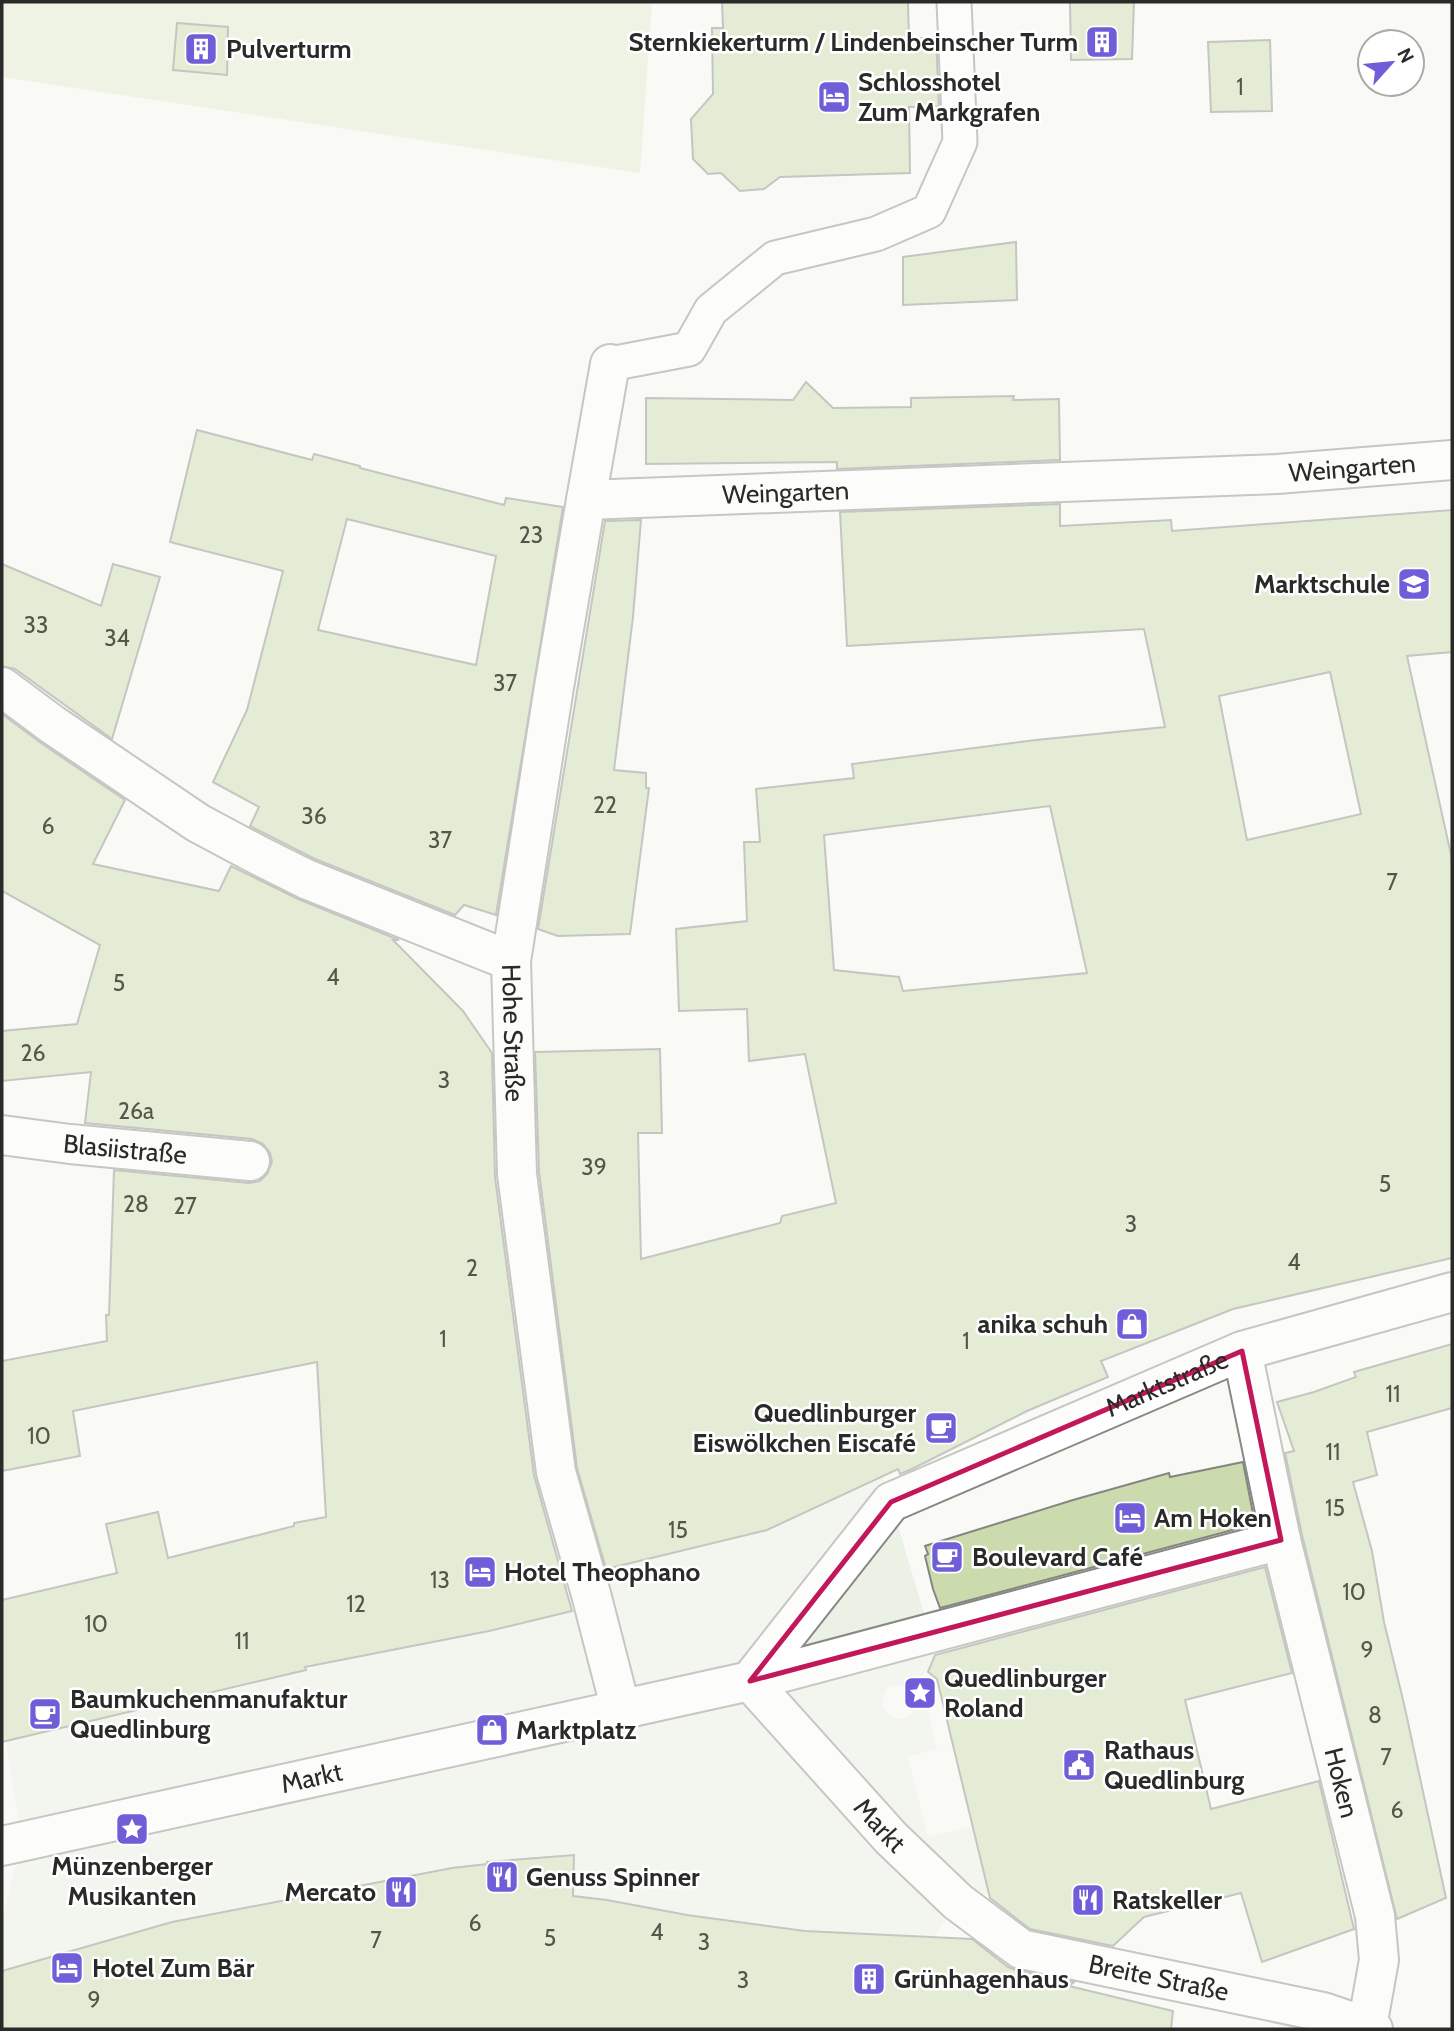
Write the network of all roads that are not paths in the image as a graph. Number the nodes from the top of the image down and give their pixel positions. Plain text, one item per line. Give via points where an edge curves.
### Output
1 (954, 2) edge
2 (610, 364) joint
3 (1452, 460) edge
4 (586, 500) junction
5 (2, 687) edge
6 (511, 961) junction
7 (2, 1135) edge
8 (250, 1161) dead end
9 (1452, 1292) edge
10 (1242, 1351) junction
11 (1281, 1540) junction
12 (750, 1681) junction
13 (621, 1710) junction
14 (2, 1846) edge
15 (958, 1902) joint
16 (1324, 2021) edge
17 (1370, 2028) edge

1 - 2 lane via 960,142 929,211 876,234 775,258 711,310 690,349
2 - 4 street
3 - 4 street, Weingarten via 1277,474
4 - 6 street
5 - 6 street, Hohe Straße via 187,815 258,855
6 - 13 street, Hohe Straße via 517,1174 556,1472
7 - 8 street, Blasiistraße
9 - 10 street, Marktstraße
10 - 11 street, Hoken
10 - 12 street, Marktstraße via 891,1502
11 - 12 street, Markt
11 - 17 street, Hoken via 1375,1916 1379,1960
12 - 13 street, Markt
12 - 15 street, Markt via 891,1838
13 - 14 street, Markt
15 - 16 street, Breite Straße via 1021,1949
16 - 17 street, Breite Straße

